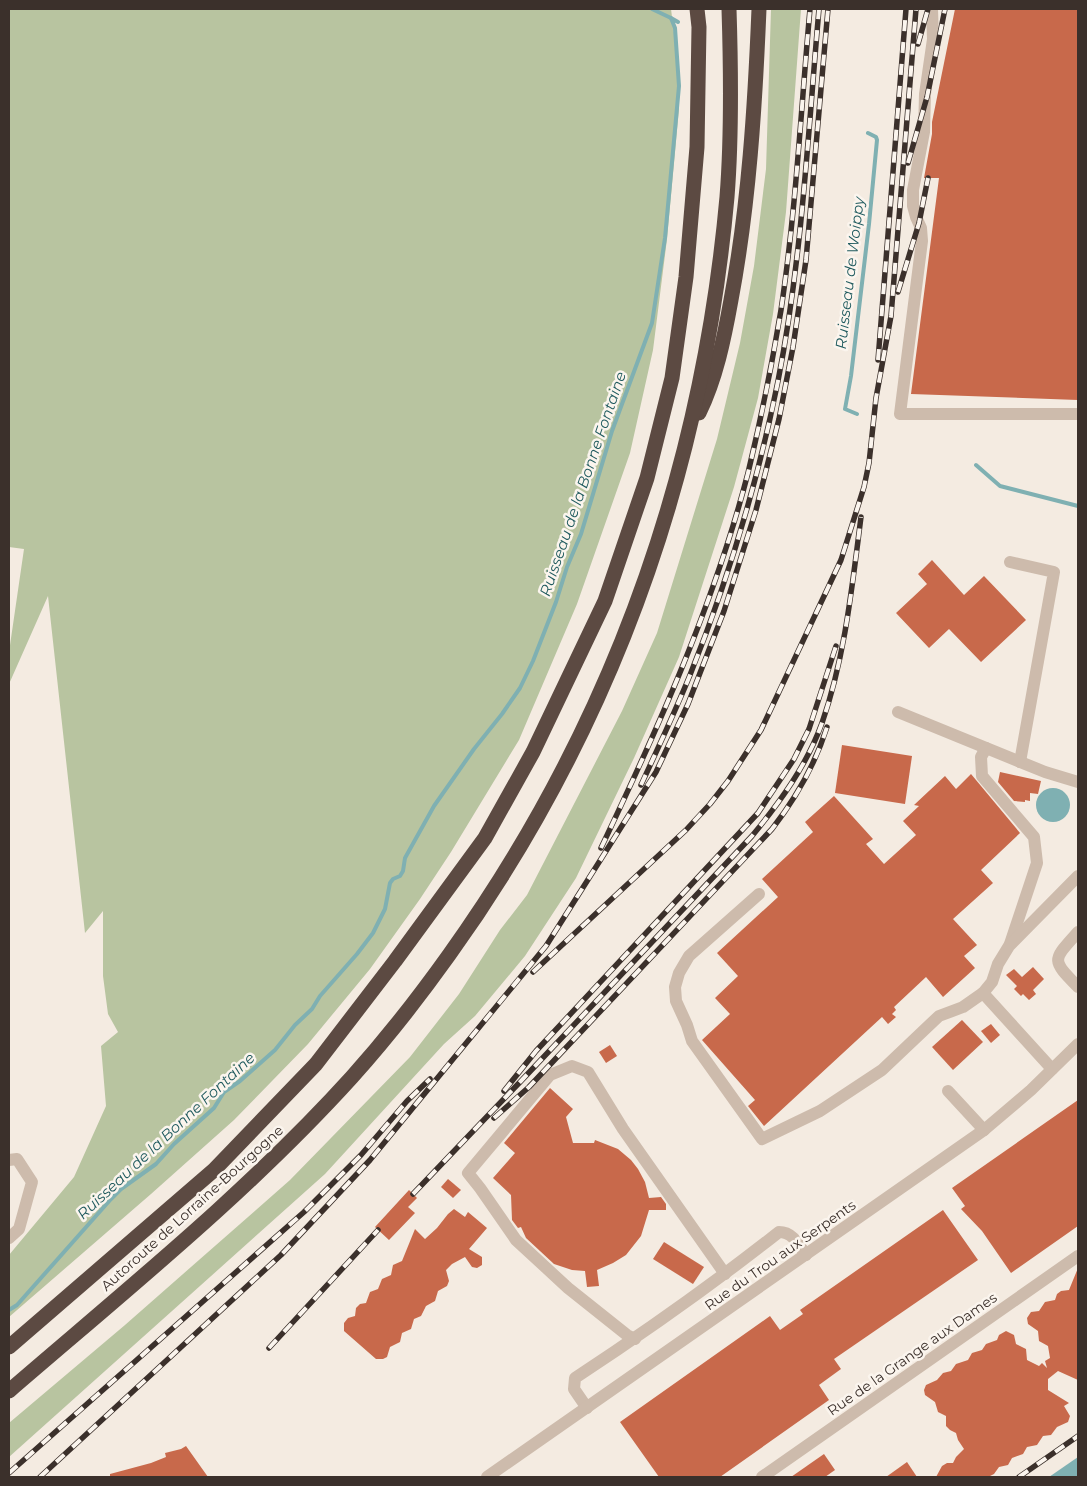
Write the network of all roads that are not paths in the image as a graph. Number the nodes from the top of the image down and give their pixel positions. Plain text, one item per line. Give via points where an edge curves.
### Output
1 (697, 9) edge
2 (729, 9) edge
3 (759, 9) edge
4 (932, 9) edge
5 (1078, 414) edge
6 (689, 433) junction
7 (1010, 562) dead end
8 (898, 712) dead end
9 (986, 748) junction
10 (1020, 762) junction
11 (1078, 782) edge
12 (1078, 876) edge
13 (759, 894) dead end
14 (1078, 932) edge
15 (1009, 946) junction
16 (1078, 987) edge
17 (983, 993) junction
18 (1078, 1044) edge
19 (1052, 1069) junction
20 (948, 1091) dead end
21 (984, 1130) junction
22 (9, 1160) edge
23 (9, 1238) edge
24 (806, 1254) junction
25 (1078, 1256) edge
26 (726, 1274) junction
27 (635, 1339) junction
28 (9, 1347) edge
29 (9, 1391) edge
30 (587, 1408) junction
31 (488, 1477) edge
32 (762, 1477) edge

1 - 28 highway, Autoroute de Lorraine-Bourgogne via 697,147 686,277 672,378 647,478 605,601 533,752 485,838 316,1064 214,1170
2 - 6 highway, Autoroute de Lorraine-Bourgogne via 731,58 727,195 710,327
3 - 6 highway via 755,102 738,261 725,334 708,393
4 - 5 street via 933,39 925,94 924,132 913,190 913,206 922,241 900,414
6 - 29 highway, Autoroute de Lorraine-Bourgogne via 659,539 606,681 553,791 473,922 398,1024 299,1134 202,1224
7 - 10 street via 1054,572
8 - 9 street
9 - 10 street
9 - 15 street via 981,757 982,776 1034,837 1037,863
10 - 11 street
12 - 15 street
13 - 17 street via 689,956 675,987 676,1002 692,1040 762,1139 836,1101 882,1070 939,1016 963,1007
14 - 16 street via 1059,953 1057,960 1059,968
15 - 17 street via 992,982
17 - 19 street
18 - 19 street, Rue du Trou aux Serpents
19 - 21 street, Rue du Trou aux Serpents
20 - 21 street
21 - 24 street, Rue du Trou aux Serpents
22 - 23 street via 17,1159 32,1182 19,1230
24 - 26 street via 793,1237 779,1232
24 - 30 street, Rue du Trou aux Serpents
25 - 32 street, Rue de la Grange aux Dames
26 - 27 street
26 - 27 street via 623,1129 588,1072 572,1066 550,1075 468,1173 516,1240 568,1288
27 - 30 street via 575,1378 574,1389
30 - 31 street, Rue du Trou aux Serpents

